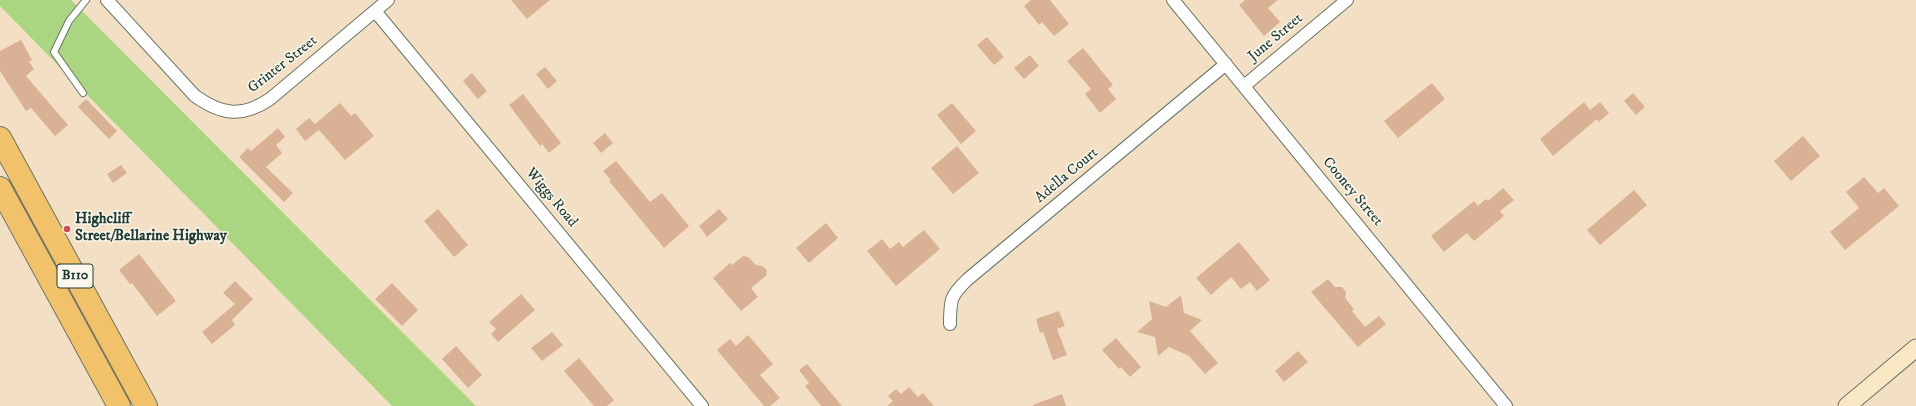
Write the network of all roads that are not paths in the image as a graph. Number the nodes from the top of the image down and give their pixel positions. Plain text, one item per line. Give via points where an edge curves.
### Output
1 (86, 0) edge
2 (107, 0) edge
3 (388, 0) edge
4 (1173, 0) edge
5 (1347, 0) edge
6 (375, 10) junction
7 (1226, 64) junction
8 (1244, 86) junction
9 (83, 93) dead end
10 (0, 138) edge
11 (0, 188) edge
12 (950, 324) dead end
13 (1916, 348) edge
14 (119, 406) edge
15 (146, 406) edge
16 (702, 406) edge
17 (1506, 406) edge
18 (1847, 406) edge

1 - 9 lane via 69,21 54,52
2 - 6 street, Grinter Street via 195,96 210,106 235,112 246,112 270,99
3 - 6 street, Grinter Street
4 - 7 street, Cooney Street
5 - 8 street, June Street
6 - 16 street, Wiggs Road
7 - 8 street, Cooney Street
7 - 12 street, Adella Court via 954,292 950,304
8 - 17 street, Cooney Street
10 - 15 highway, B110
11 - 14 highway, B110
13 - 18 street

